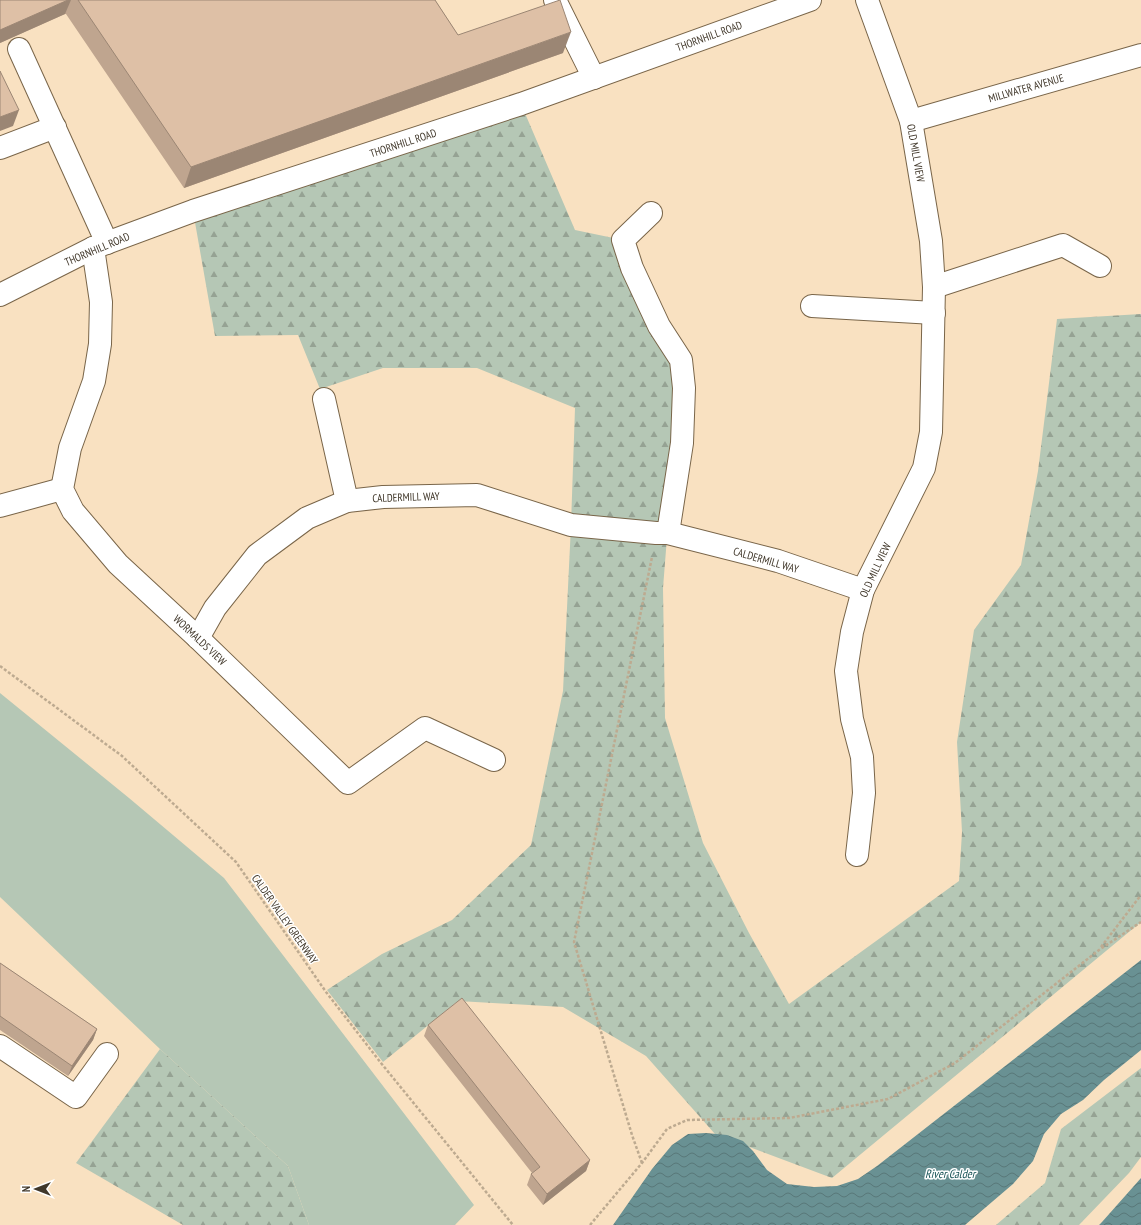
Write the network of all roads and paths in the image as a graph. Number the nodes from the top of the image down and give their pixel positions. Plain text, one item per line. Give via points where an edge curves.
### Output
1 (555, 0) edge
2 (810, 0) edge
3 (867, 0) edge
4 (19, 49) dead end
5 (1141, 55) edge
6 (594, 78) junction
7 (911, 121) junction
8 (55, 127) junction
9 (0, 148) edge
10 (651, 213) dead end
11 (100, 246) junction
12 (1100, 266) dead end
13 (934, 287) junction
14 (0, 295) edge
15 (812, 306) dead end
16 (934, 313) junction
17 (324, 399) dead end
18 (62, 489) junction
19 (347, 501) junction
20 (0, 506) edge
21 (662, 533) junction
22 (863, 590) junction
23 (198, 638) junction
24 (0, 666) edge
25 (494, 760) dead end
26 (857, 855) dead end
27 (1141, 895) edge
28 (1141, 922) edge
29 (1099, 950) junction
30 (0, 1046) edge
31 (107, 1054) dead end
32 (642, 1163) junction
33 (514, 1225) edge
34 (590, 1225) edge

1 - 6 street
2 - 6 street, THORNHILL ROAD
3 - 7 street, OLD MILL VIEW
4 - 8 street
5 - 7 street, MILLWATER AVENUE
6 - 11 street, THORNHILL ROAD via 193,211
7 - 13 street, OLD MILL VIEW via 931,241
8 - 9 street
8 - 11 street
10 - 21 street via 623,240 632,268 659,326 681,360 684,388 682,443
11 - 14 street, THORNHILL ROAD
11 - 18 street via 100,344 94,381 70,448
12 - 13 street via 1063,245
13 - 16 street, OLD MILL VIEW
15 - 16 street
16 - 22 street, OLD MILL VIEW via 931,432 924,468
17 - 19 street
18 - 20 street
18 - 23 street, WORMALDS VIEW via 74,510 118,564
19 - 21 street, CALDERMILL WAY via 383,497 476,495 572,525
19 - 23 street, CALDERMILL WAY via 307,518 257,555 215,608
21 - 22 street, CALDERMILL WAY via 778,562
21 - 32 path via 574,942
22 - 26 street, OLD MILL VIEW via 852,632 846,671 852,720 862,757 864,792
23 - 25 street, WORMALDS VIEW via 348,783 425,728
24 - 33 path, CALDER VALLEY GREENWAY via 122,756 236,862 331,998 381,1064
27 - 29 path
28 - 29 path
29 - 32 path via 955,1064 888,1099 789,1118 687,1120 667,1129
30 - 31 street via 76,1097
32 - 34 path

